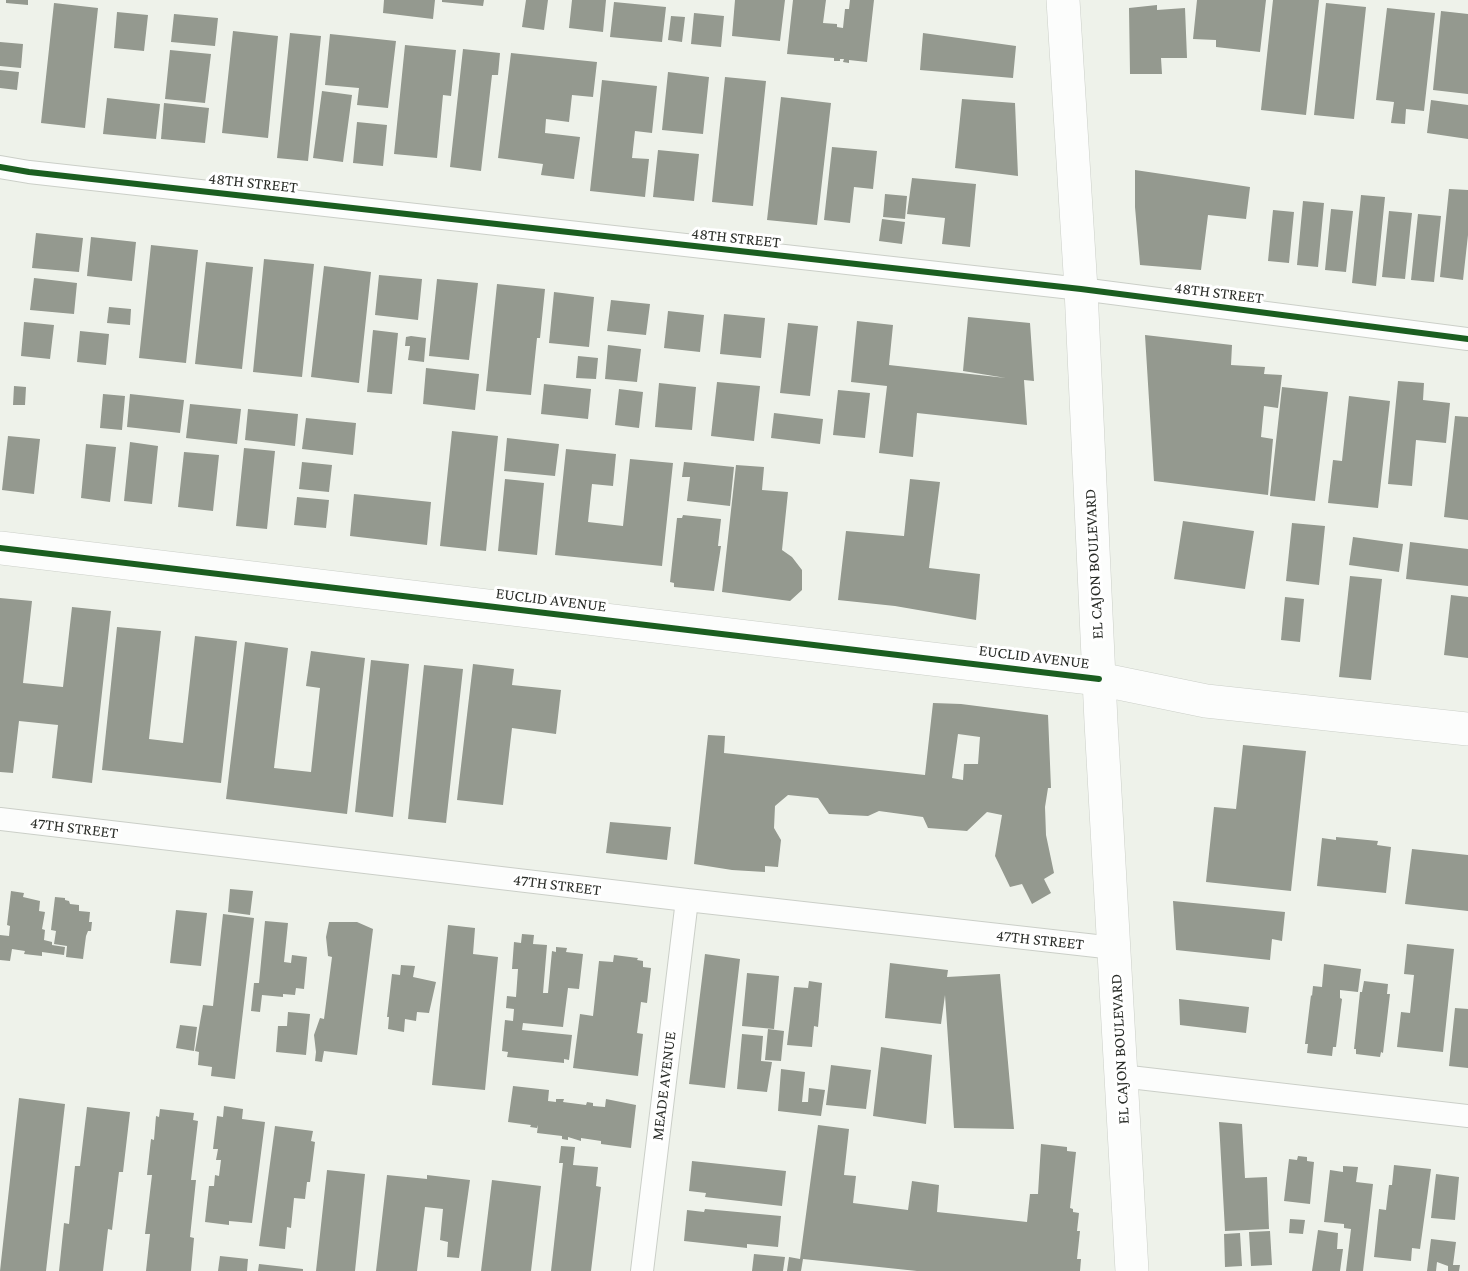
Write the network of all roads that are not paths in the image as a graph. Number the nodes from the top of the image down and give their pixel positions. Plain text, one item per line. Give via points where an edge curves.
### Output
1 (1063, 0) edge
2 (0, 167) edge
3 (1081, 289) junction
4 (1468, 339) edge
5 (0, 548) edge
6 (1099, 679) junction
7 (1468, 729) edge
8 (0, 819) edge
9 (687, 900) junction
10 (1114, 948) junction
11 (1121, 1076) junction
12 (1468, 1116) edge
13 (642, 1271) edge
14 (1132, 1271) edge

1 - 3 main road, EL CAJON BOULEVARD
2 - 3 street, 48TH STREET
3 - 4 street, 48TH STREET
3 - 6 main road, EL CAJON BOULEVARD
5 - 6 main road, EUCLID AVENUE
6 - 7 main road, EUCLID AVENUE via 1206,701
6 - 10 main road, EL CAJON BOULEVARD
8 - 9 street, 47TH STREET
9 - 10 street, 47TH STREET
9 - 13 street, MEADE AVENUE
10 - 11 main road, EL CAJON BOULEVARD
11 - 12 street
11 - 14 main road, EL CAJON BOULEVARD

